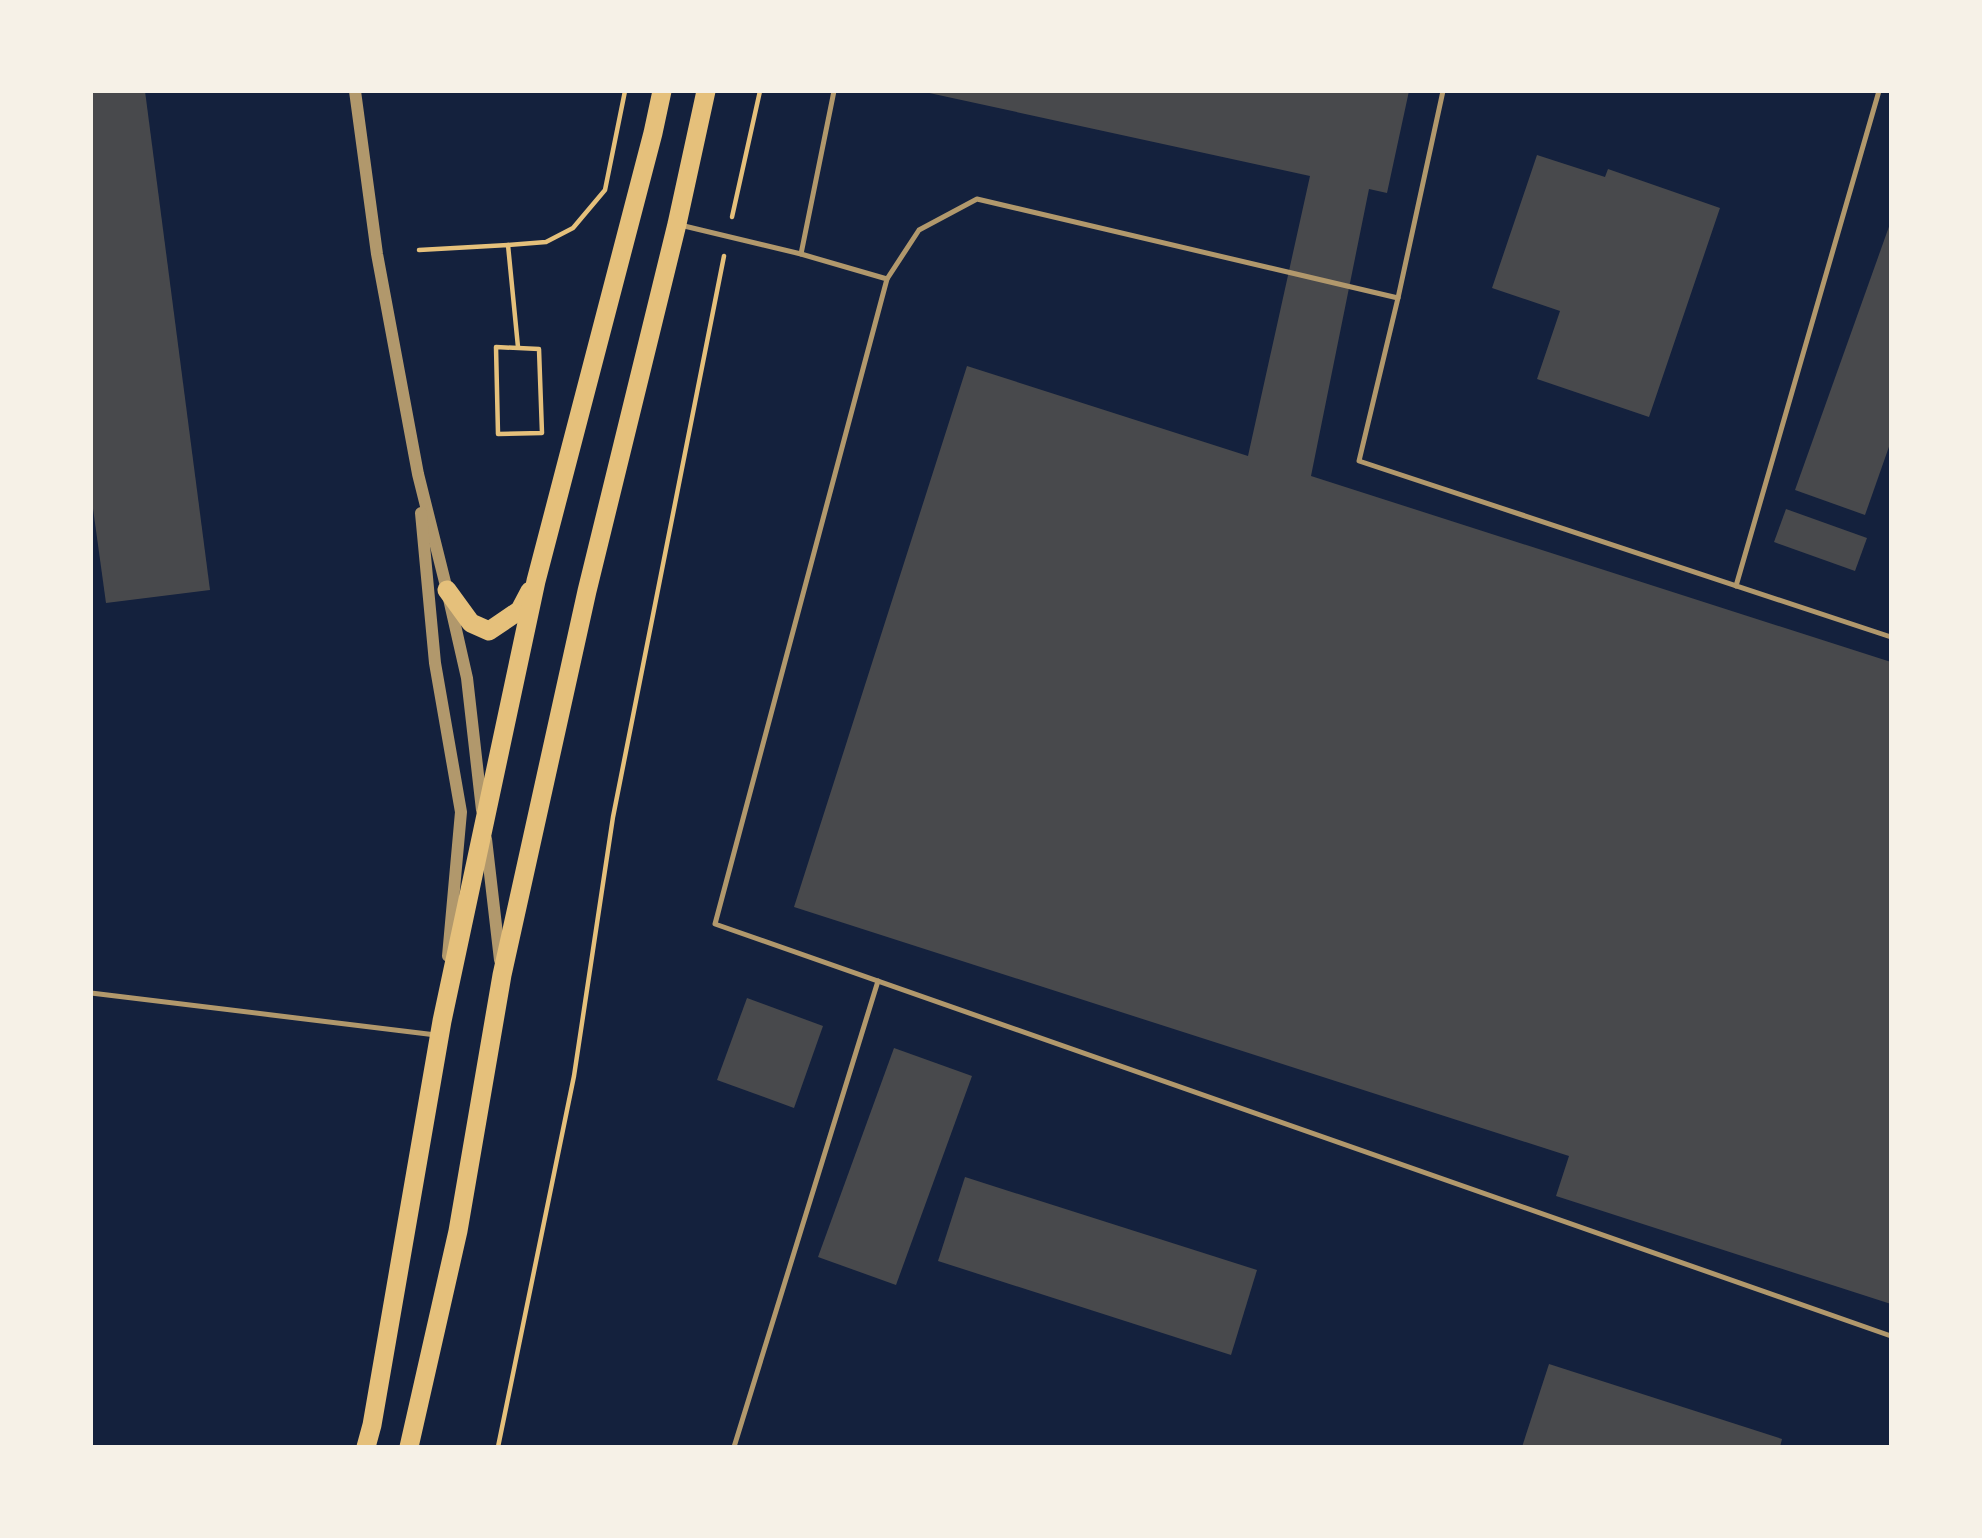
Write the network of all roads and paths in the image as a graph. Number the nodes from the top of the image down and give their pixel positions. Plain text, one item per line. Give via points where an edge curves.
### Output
1 (355, 91) edge
2 (625, 91) edge
3 (662, 91) edge
4 (706, 91) edge
5 (760, 91) edge
6 (834, 91) edge
7 (1443, 91) edge
8 (1879, 91) edge
9 (677, 224) junction
10 (728, 235) junction
11 (508, 245) junction
12 (419, 250) dead end
13 (801, 254) junction
14 (887, 279) junction
15 (1398, 298) junction
16 (519, 348) junction
17 (418, 474) junction
18 (536, 581) junction
19 (1736, 586) junction
20 (447, 590) junction
21 (1891, 637) edge
22 (484, 827) junction
23 (502, 975) junction
24 (878, 981) junction
25 (91, 993) edge
26 (441, 1028) junction
27 (1891, 1336) edge
28 (366, 1447) edge
29 (409, 1447) edge
30 (498, 1447) edge
31 (734, 1447) edge

1 - 17 street via 377,254
2 - 11 path via 605,190 573,228 545,242
3 - 18 highway
4 - 9 highway
5 - 10 path
6 - 13 lane
7 - 15 lane
8 - 19 lane
9 - 10 lane
9 - 23 highway via 587,591
10 - 13 lane
10 - 30 path via 613,817 574,1076
11 - 12 path
11 - 16 path
13 - 14 lane
14 - 15 lane via 919,230 977,199
14 - 24 lane via 715,925
15 - 19 lane via 1359,461
16 - 16 path via 496,347 498,434 542,433 539,349
17 - 20 street
17 - 26 street via 435,663 461,812
18 - 20 highway via 520,610 489,631 471,623
18 - 22 highway
19 - 21 lane
20 - 22 street via 467,678
22 - 23 street
22 - 26 highway
23 - 29 highway via 458,1231
24 - 27 lane
24 - 31 lane
25 - 26 lane
26 - 28 highway

